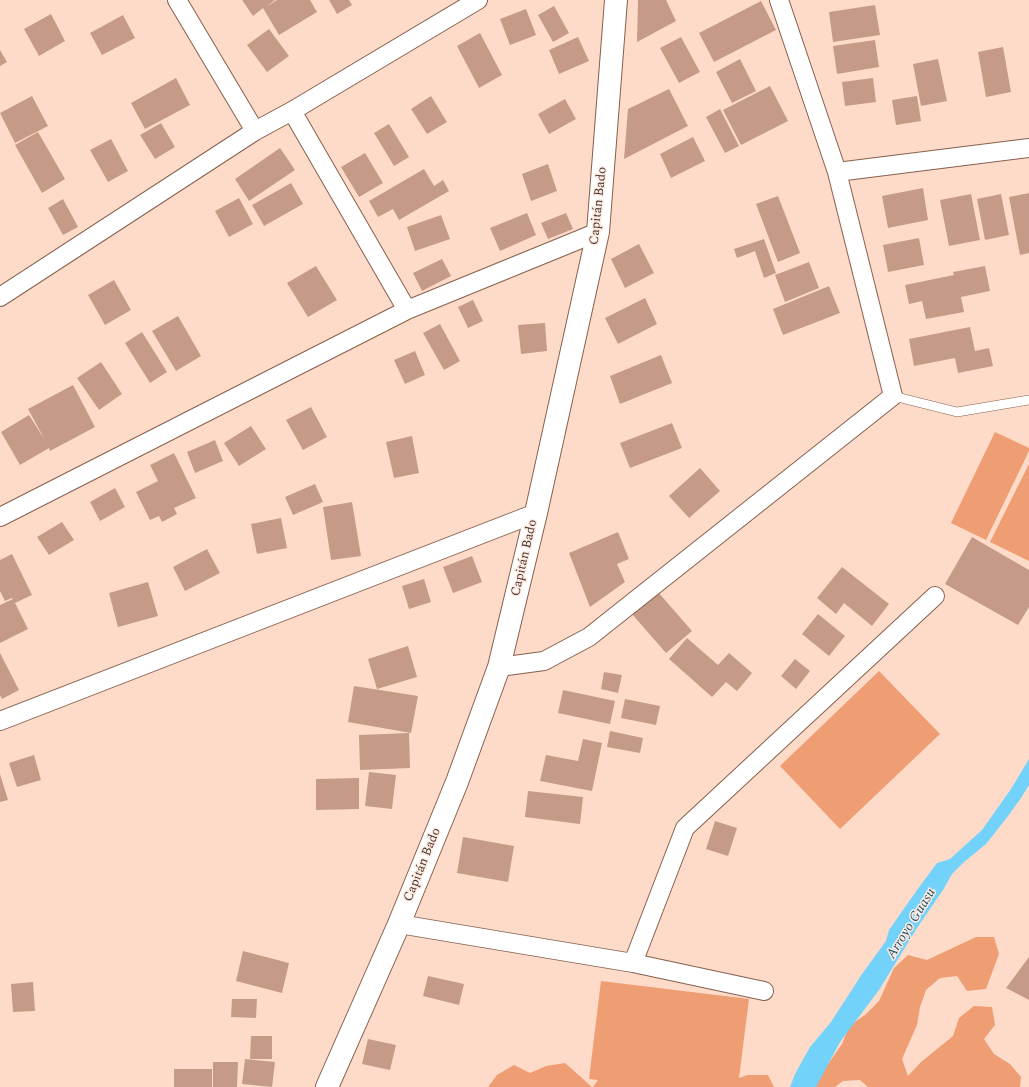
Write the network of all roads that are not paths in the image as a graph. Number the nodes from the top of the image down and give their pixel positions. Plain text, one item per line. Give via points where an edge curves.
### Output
1 (177, 0) edge
2 (478, 0) edge
3 (616, 0) edge
4 (780, 0) edge
5 (292, 112) junction
6 (255, 131) junction
7 (1029, 148) edge
8 (837, 172) junction
9 (598, 232) junction
10 (0, 297) edge
11 (407, 310) junction
12 (893, 396) junction
13 (1029, 400) edge
14 (536, 513) junction
15 (0, 517) edge
16 (935, 596) dead end
17 (499, 667) junction
18 (0, 721) edge
19 (399, 924) junction
20 (633, 963) junction
21 (764, 991) dead end
22 (327, 1087) edge

1 - 6 street
2 - 5 street
3 - 9 street, Capitán Bado
4 - 8 street
5 - 6 street
5 - 11 street
6 - 10 street
7 - 8 street
8 - 12 street
9 - 11 street
9 - 14 street, Capitán Bado
11 - 15 street
12 - 13 lane via 957,412
12 - 17 street via 588,637 544,661
14 - 17 street, Capitán Bado
14 - 18 street
16 - 20 street via 685,828
17 - 19 street, Capitán Bado via 457,782
19 - 20 street
19 - 22 street, Capitán Bado
20 - 21 street

